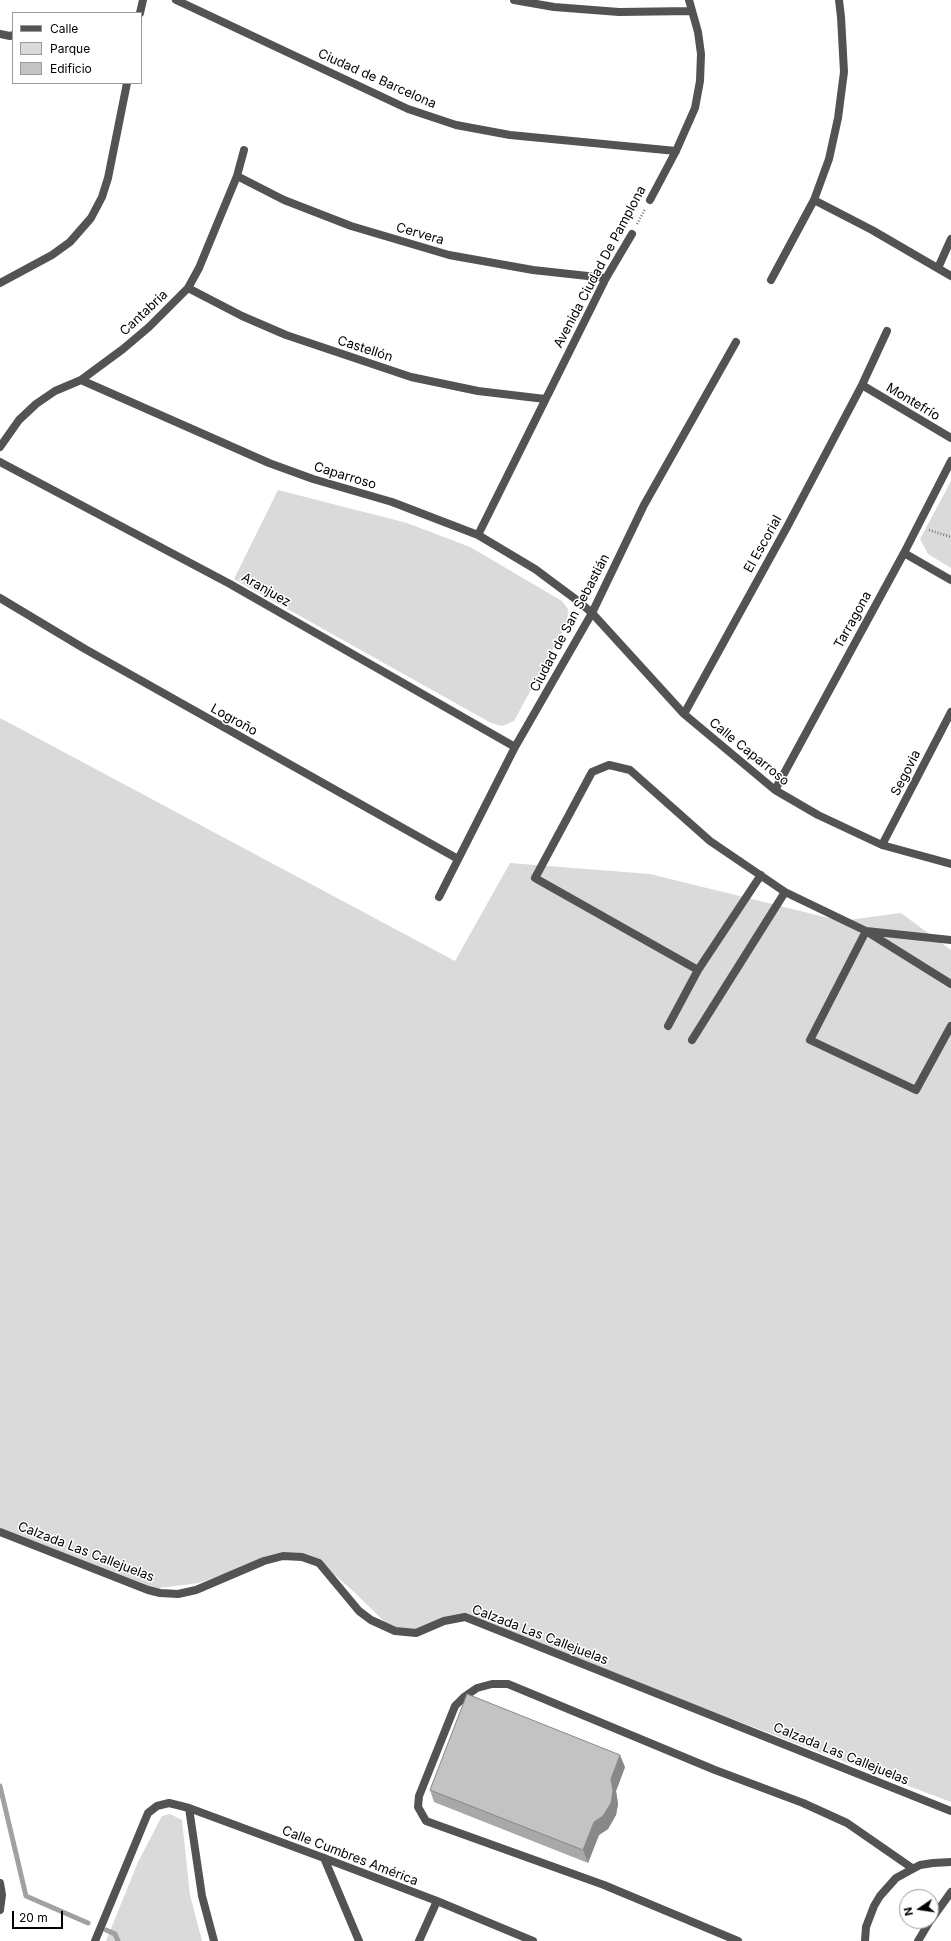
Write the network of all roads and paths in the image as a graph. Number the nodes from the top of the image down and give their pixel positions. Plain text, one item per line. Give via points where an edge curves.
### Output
1 (143, 0) edge
2 (176, 0) edge
3 (514, 0) edge
4 (689, 0) edge
5 (839, 0) edge
6 (692, 11) junction
7 (140, 12) edge
8 (0, 34) edge
9 (12, 35) edge
10 (126, 84) edge
11 (244, 150) dead end
12 (676, 151) junction
13 (237, 176) junction
14 (650, 200) joint
15 (814, 200) junction
16 (632, 234) joint
17 (951, 239) edge
18 (938, 268) junction
19 (951, 276) edge
20 (606, 278) junction
21 (771, 280) dead end
22 (0, 283) edge
23 (188, 288) junction
24 (887, 331) dead end
25 (736, 342) dead end
26 (81, 380) junction
27 (862, 385) junction
28 (545, 399) junction
29 (951, 438) edge
30 (0, 447) edge
31 (951, 461) edge
32 (0, 462) edge
33 (914, 532) junction
34 (478, 535) junction
35 (951, 537) edge
36 (904, 553) junction
37 (951, 580) edge
38 (0, 598) edge
39 (592, 613) junction
40 (951, 712) edge
41 (684, 714) junction
42 (515, 747) junction
43 (775, 790) junction
44 (882, 844) junction
45 (458, 859) junction
46 (951, 864) edge
47 (761, 875) junction
48 (785, 892) junction
49 (439, 897) dead end
50 (866, 931) junction
51 (951, 940) edge
52 (698, 970) junction
53 (951, 984) edge
54 (668, 1026) dead end
55 (951, 1026) edge
56 (692, 1040) dead end
57 (0, 1532) edge
58 (189, 1808) junction
59 (951, 1811) edge
60 (324, 1858) junction
61 (951, 1862) edge
62 (912, 1868) junction
63 (0, 1883) edge
64 (951, 1892) edge
65 (437, 1901) junction
66 (939, 1909) edge
67 (0, 1910) edge
68 (925, 1929) edge
69 (95, 1941) edge
70 (214, 1941) edge
71 (359, 1941) edge
72 (419, 1941) edge
73 (533, 1941) edge
74 (738, 1941) edge
75 (865, 1941) edge
76 (918, 1941) edge

1 - 7 street
2 - 12 street, Ciudad de Barcelona via 408,109 456,125 510,135
3 - 6 street via 554,7 619,12
4 - 6 street, Avenida Ciudad De Pamplona
5 - 15 street via 844,72 829,159
6 - 12 street, Avenida Ciudad De Pamplona via 701,54 700,81 695,108
8 - 9 street
10 - 22 street via 108,178 91,218 75,237 52,255
11 - 13 street, Cantabria
12 - 14 street, Avenida Ciudad De Pamplona
13 - 20 street, Cervera via 284,200 351,226 442,253 533,270
13 - 23 street, Cantabria via 199,268
14 - 16 path, Avenida Ciudad De Pamplona
15 - 18 street
15 - 21 street
16 - 20 street, Avenida Ciudad De Pamplona
17 - 18 street
18 - 19 street
20 - 28 street, Avenida Ciudad De Pamplona
23 - 26 street, Cantabria via 123,350
23 - 28 street, Castellón via 286,335 411,377 478,391
24 - 27 street, El Escorial
25 - 39 street, Ciudad de San Sebastián via 644,505
26 - 30 street, Cantabria via 55,391 36,404 19,420
26 - 34 street, Caparroso via 269,463 392,502
27 - 29 street, Montefrío
27 - 41 street, El Escorial
28 - 34 street, Avenida Ciudad De Pamplona
31 - 33 street, Tarragona
32 - 42 street, Aranjuez via 230,584
33 - 35 path via 931,530
33 - 36 street, Tarragona
34 - 39 street, Caparroso via 535,569
36 - 37 street
36 - 43 street, Tarragona
38 - 45 street, Logroño via 85,650
39 - 41 street, Calle Caparroso
39 - 42 street, Ciudad de San Sebastián
40 - 44 street, Segovia
41 - 43 street, Calle Caparroso
42 - 45 street, Ciudad de San Sebastián
43 - 44 street, Calle Caparroso via 818,814
44 - 46 street, Calle Caparroso
45 - 49 street, Ciudad de San Sebastián
47 - 48 street
47 - 52 street
47 - 52 street via 710,841 630,770 609,765 592,772 535,878
48 - 50 street
48 - 56 street
50 - 51 street
50 - 53 street
50 - 55 street via 810,1040 916,1090
52 - 54 street
57 - 59 street, Calzada Las Callejuelas via 160,1593 178,1594 196,1590 264,1561 283,1556 302,1557 319,1563 349,1601 365,1615 395,1631 416,1633 444,1621 464,1618
58 - 60 street, Calle Cumbres América
58 - 69 street, Calle Cumbres América via 169,1803 157,1806 148,1813
58 - 70 street via 202,1896
60 - 65 street, Calle Cumbres América
60 - 71 street
61 - 62 street
62 - 74 street via 847,1823 508,1684 476,1688 455,1706 419,1796 418,1807 426,1821 604,1885
62 - 75 street via 896,1878 880,1896 869,1917
63 - 67 street
64 - 66 street
65 - 72 street
65 - 73 street, Calle Cumbres América
68 - 76 street

